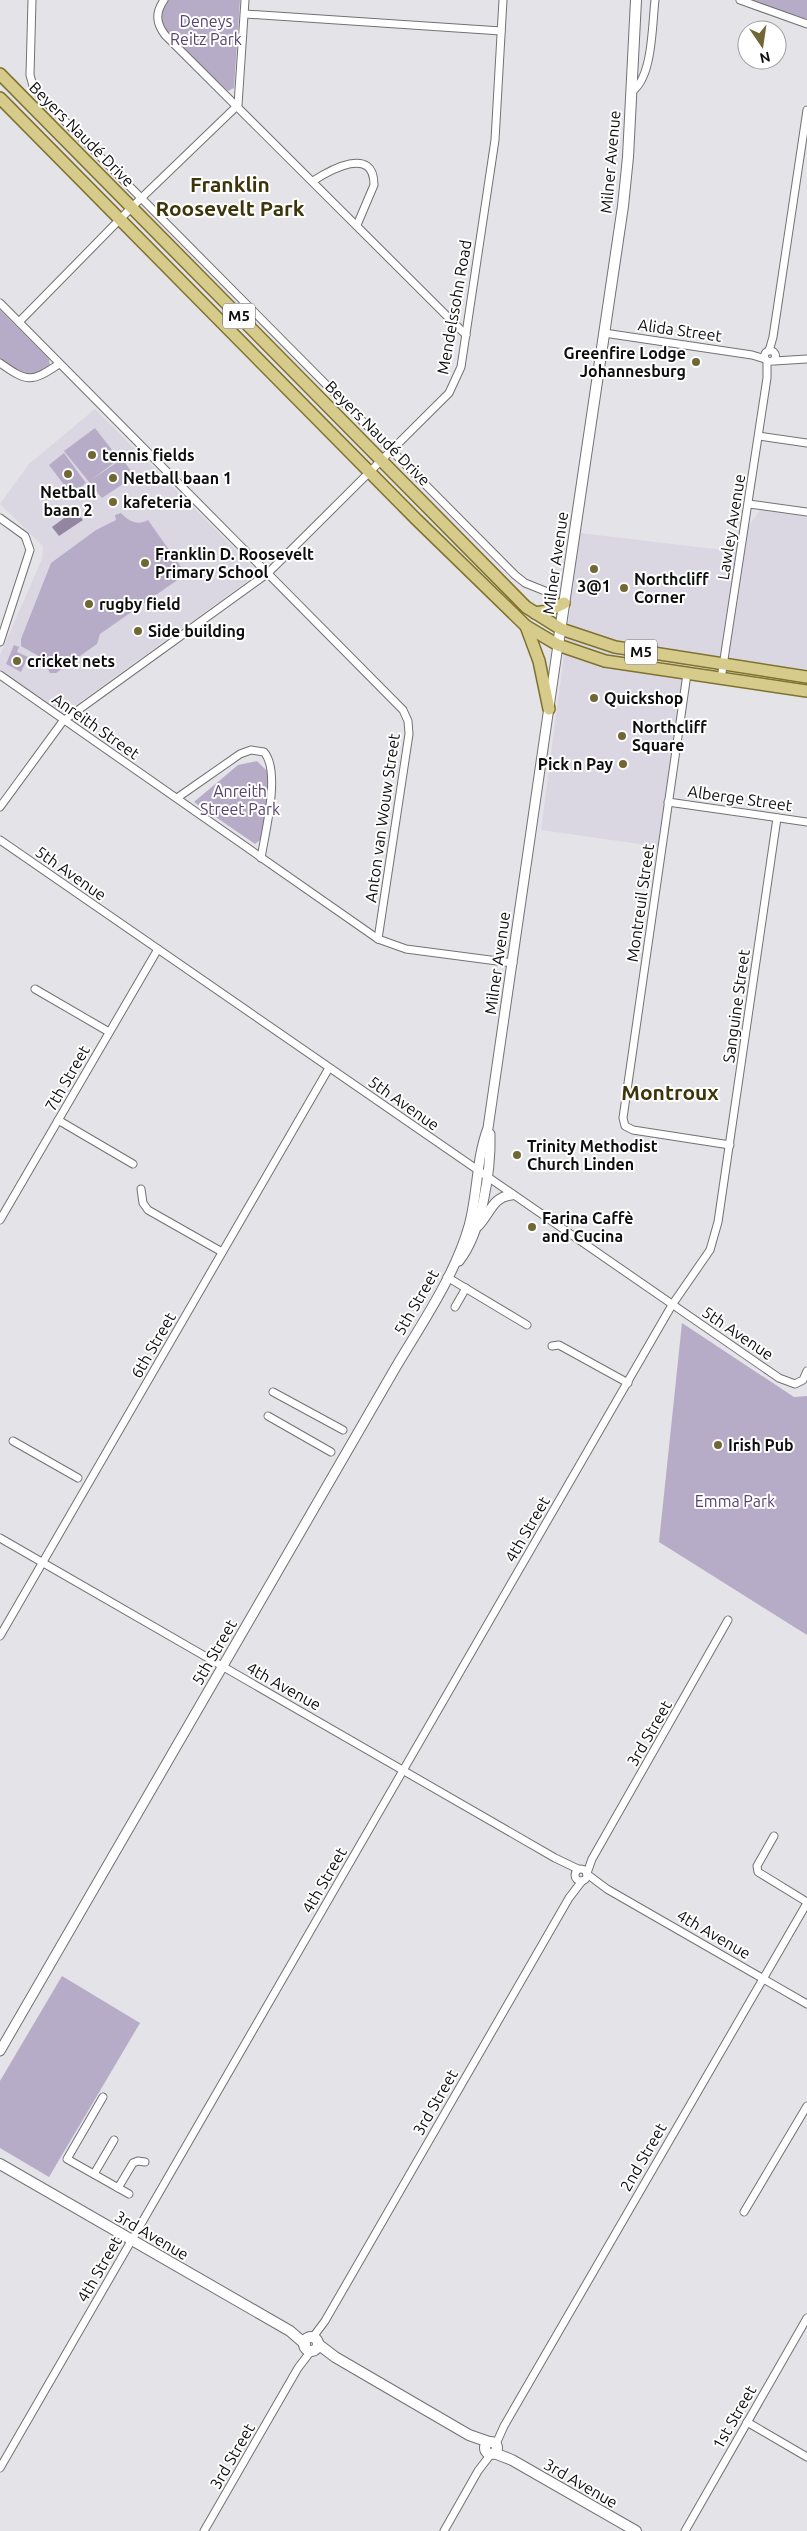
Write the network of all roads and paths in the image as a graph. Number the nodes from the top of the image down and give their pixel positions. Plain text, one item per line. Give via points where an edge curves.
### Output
1 (32, 0) edge
2 (164, 0) edge
3 (245, 0) edge
4 (503, 0) edge
5 (636, 0) edge
6 (655, 0) edge
7 (740, 0) edge
8 (244, 14) junction
9 (807, 24) edge
10 (501, 31) junction
11 (0, 74) edge
12 (631, 92) junction
13 (0, 98) edge
14 (238, 105) junction
15 (807, 110) edge
16 (313, 181) junction
17 (142, 198) junction
18 (132, 207) junction
19 (120, 220) junction
20 (357, 225) junction
21 (0, 303) edge
22 (19, 322) junction
23 (604, 333) junction
24 (466, 334) junction
25 (770, 356) junction
26 (807, 359) edge
27 (0, 363) edge
28 (59, 364) junction
29 (759, 436) junction
30 (807, 443) edge
31 (392, 450) junction
32 (383, 460) junction
33 (371, 471) junction
34 (750, 504) junction
35 (807, 512) edge
36 (0, 518) edge
37 (268, 573) junction
38 (545, 591) dead end
39 (564, 603) junction
40 (535, 612) junction
41 (526, 626) junction
42 (561, 629) junction
43 (0, 642) edge
44 (558, 645) junction
45 (723, 665) junction
46 (687, 674) junction
47 (0, 675) edge
48 (807, 677) edge
49 (721, 679) junction
50 (807, 691) edge
51 (549, 709) junction
52 (63, 721) junction
53 (177, 798) junction
54 (668, 802) junction
55 (0, 807) edge
56 (777, 818) junction
57 (807, 822) edge
58 (0, 840) edge
59 (262, 858) junction
60 (378, 939) junction
61 (158, 949) junction
62 (513, 963) junction
63 (35, 988) dead end
64 (109, 1032) junction
65 (329, 1068) junction
66 (58, 1120) junction
67 (730, 1145) junction
68 (133, 1164) dead end
69 (482, 1174) junction
70 (141, 1189) dead end
71 (512, 1195) junction
72 (0, 1220) edge
73 (476, 1228) junction
74 (222, 1252) junction
75 (452, 1268) junction
76 (447, 1277) junction
77 (466, 1288) junction
78 (672, 1305) junction
79 (455, 1307) dead end
80 (527, 1325) dead end
81 (552, 1346) dead end
82 (807, 1370) edge
83 (628, 1383) junction
84 (273, 1392) dead end
85 (268, 1416) dead end
86 (343, 1430) dead end
87 (13, 1441) dead end
88 (331, 1452) dead end
89 (78, 1478) dead end
90 (0, 1538) edge
91 (43, 1562) junction
92 (728, 1620) dead end
93 (0, 1636) edge
94 (222, 1668) junction
95 (404, 1770) junction
96 (774, 1836) dead end
97 (581, 1875) junction
98 (807, 1902) edge
99 (763, 1978) junction
100 (807, 2004) edge
101 (0, 2051) edge
102 (103, 2097) dead end
103 (807, 2106) edge
104 (114, 2140) dead end
105 (145, 2162) dead end
106 (0, 2164) edge
107 (94, 2174) junction
108 (118, 2188) junction
109 (129, 2194) dead end
110 (744, 2212) dead end
111 (131, 2241) junction
112 (807, 2318) edge
113 (312, 2344) junction
114 (746, 2422) junction
115 (491, 2448) junction
116 (807, 2457) edge
117 (0, 2468) edge
118 (204, 2531) edge
119 (444, 2531) edge
120 (636, 2531) edge
121 (685, 2531) edge

1 - 17 street, Beyers Naudé Drive via 29,70 33,86
2 - 14 street via 157,15 160,28
3 - 8 street
4 - 10 street, Mendelssohn Road
5 - 12 main road, Milner Avenue
6 - 12 street via 646,73 640,85
7 - 9 street
8 - 10 street
8 - 14 street
10 - 24 street, Mendelssohn Road via 495,140
11 - 18 main road, Beyers Naudé Drive / M5
12 - 23 main road, Milner Avenue via 623,206
13 - 19 main road, Beyers Naudé Drive / M5
14 - 16 street
14 - 17 street
15 - 25 street, Lawley Avenue
16 - 20 street
16 - 20 street via 349,163 360,163 369,169 374,185
17 - 18 street
17 - 31 street, Beyers Naudé Drive
18 - 19 street
18 - 32 main road, Beyers Naudé Drive / M5
19 - 22 street
19 - 33 main road, Beyers Naudé Drive / M5
20 - 24 street
21 - 22 street, Anton van Wouw Street
22 - 28 street, Anton van Wouw Street
23 - 25 street, Alida Street
23 - 39 main road, Milner Avenue
24 - 31 street, Mendelssohn Road via 458,375 449,393
25 - 26 street, Alida Street
25 - 29 street, Lawley Avenue
27 - 28 street via 29,380
28 - 37 street, Anton van Wouw Street
29 - 30 street
29 - 34 street, Lawley Avenue
31 - 32 street, Mendelssohn Road
31 - 38 street, Beyers Naudé Drive via 515,575
32 - 33 street, Mendelssohn Road
32 - 40 main road, Beyers Naudé Drive / M5 via 505,587
33 - 37 street, Mendelssohn Road
33 - 41 main road, Beyers Naudé Drive / M5
34 - 35 street
34 - 45 street, Lawley Avenue
36 - 43 street via 24,536 30,555
37 - 52 street, Mendelssohn Road
37 - 60 street, Anton van Wouw Street via 398,704 408,721 409,734
39 - 40 main road via 548,611
39 - 42 main road, Milner Avenue
40 - 42 main road, Beyers Naudé Drive / M5
41 - 44 main road, Beyers Naudé Drive / M5
41 - 51 main road via 539,662
42 - 44 main road, Milner Avenue
42 - 45 main road, Beyers Naudé Drive / M5 via 615,647
44 - 46 main road, Beyers Naudé Drive / M5 via 605,661
44 - 51 street, Milner Avenue
45 - 48 main road, Beyers Naudé Drive / M5
45 - 49 street, Lawley Avenue
46 - 49 main road, Beyers Naudé Drive / M5
46 - 54 street, Montreuil Street
47 - 52 street, Anreith Street
49 - 50 main road, Beyers Naudé Drive / M5
51 - 62 street, Milner Avenue
52 - 53 street, Anreith Street
52 - 55 street, Mendelssohn Road
53 - 59 street, Anreith Street
53 - 59 street via 240,754 251,750 264,752 272,776
54 - 56 street, Alberge Street
54 - 67 street, Montreuil Street via 624,1100 624,1122 633,1130
56 - 57 street, Alberge Street
56 - 67 street, Sanguine Street
58 - 61 street, 5th Avenue
59 - 60 street, Anreith Street
60 - 62 street, Anreith Street via 406,949
61 - 64 street, 7th Street
61 - 65 street, 5th Avenue
62 - 69 street, Milner Avenue
63 - 64 street
64 - 66 street, 7th Street
65 - 69 street, 5th Avenue
65 - 74 street, 6th Street
66 - 68 street
66 - 72 street, 7th Street
67 - 78 street, Sanguine Street via 713,1244
69 - 71 street, 5th Avenue
69 - 73 street, 5th Street
69 - 75 street, 5th Street via 469,1224
70 - 74 street via 143,1203 148,1210
71 - 73 street via 497,1199
71 - 78 street, 5th Avenue
73 - 75 street, 5th Street via 466,1250
74 - 91 street, 6th Street
75 - 76 street, 5th Street
76 - 77 street
76 - 94 street, 5th Street
77 - 79 street
77 - 80 street
78 - 82 street, 5th Avenue via 779,1378 795,1384 803,1380
78 - 83 street, 4th Street
81 - 83 street via 559,1345
83 - 95 street, 4th Street
84 - 86 street
85 - 88 street
87 - 89 street
90 - 91 street, 4th Avenue
91 - 93 street, 6th Street
91 - 94 street, 4th Avenue
92 - 97 street, 3rd Street
94 - 95 street, 4th Avenue
94 - 101 street, 5th Street
95 - 97 street, 4th Avenue
95 - 111 street, 4th Street
96 - 98 street via 757,1866 758,1872
97 - 99 street, 4th Avenue
97 - 113 street, 3rd Street
98 - 99 street, 2nd Street
99 - 100 street, 4th Avenue
99 - 115 street, 2nd Street
102 - 107 street via 67,2159
103 - 110 street
104 - 107 street
105 - 108 street via 134,2163
106 - 111 main road, 3rd Avenue
107 - 108 street
108 - 109 street
111 - 113 main road, 3rd Avenue
111 - 117 street, 4th Street
112 - 114 street, 1st Street
113 - 115 main road, 3rd Avenue
113 - 118 street, 3rd Street
114 - 116 street
114 - 121 street, 1st Street
115 - 119 street, 2nd Street
115 - 120 main road, 3rd Avenue

